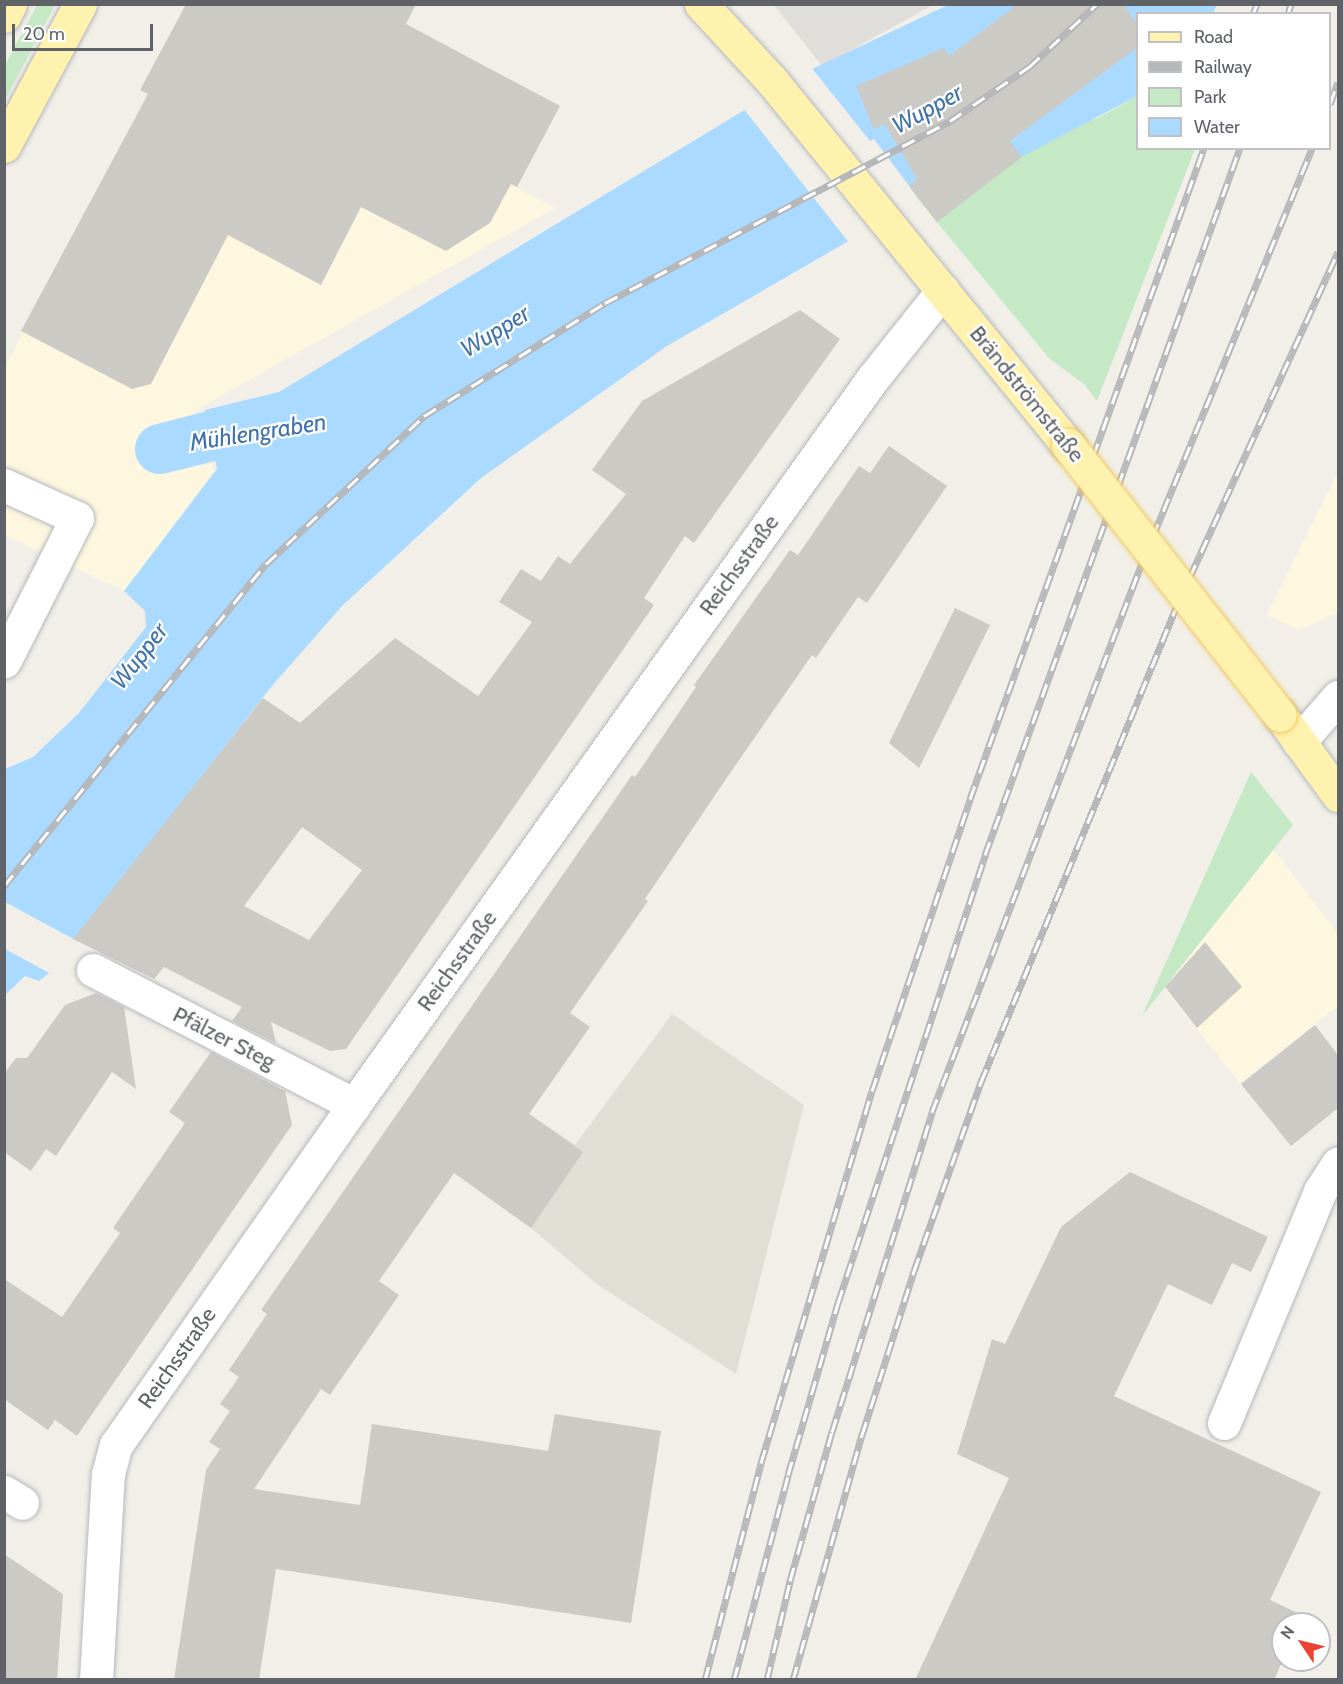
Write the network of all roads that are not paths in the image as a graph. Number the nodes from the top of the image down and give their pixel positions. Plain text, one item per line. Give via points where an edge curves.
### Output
1 (10, 4) edge
2 (80, 4) edge
3 (702, 4) edge
4 (4, 16) edge
5 (4, 146) edge
6 (943, 290) junction
7 (4, 485) edge
8 (4, 662) edge
9 (1338, 698) edge
10 (1299, 742) junction
11 (1338, 795) edge
12 (93, 970) dead end
13 (354, 1105) junction
14 (1338, 1163) edge
15 (1224, 1423) dead end
16 (96, 1680) edge

1 - 4 main road
2 - 5 main road
3 - 6 main road, Brändströmstraße via 772,81
6 - 10 main road, Brändströmstraße, bridge
6 - 13 street, Reichsstraße via 873,378
7 - 8 street via 77,518
9 - 10 street
10 - 11 main road, Brändströmstraße
12 - 13 street, Pfälzer Steg
13 - 16 street, Reichsstraße via 116,1445 108,1474
14 - 15 street via 1320,1191

